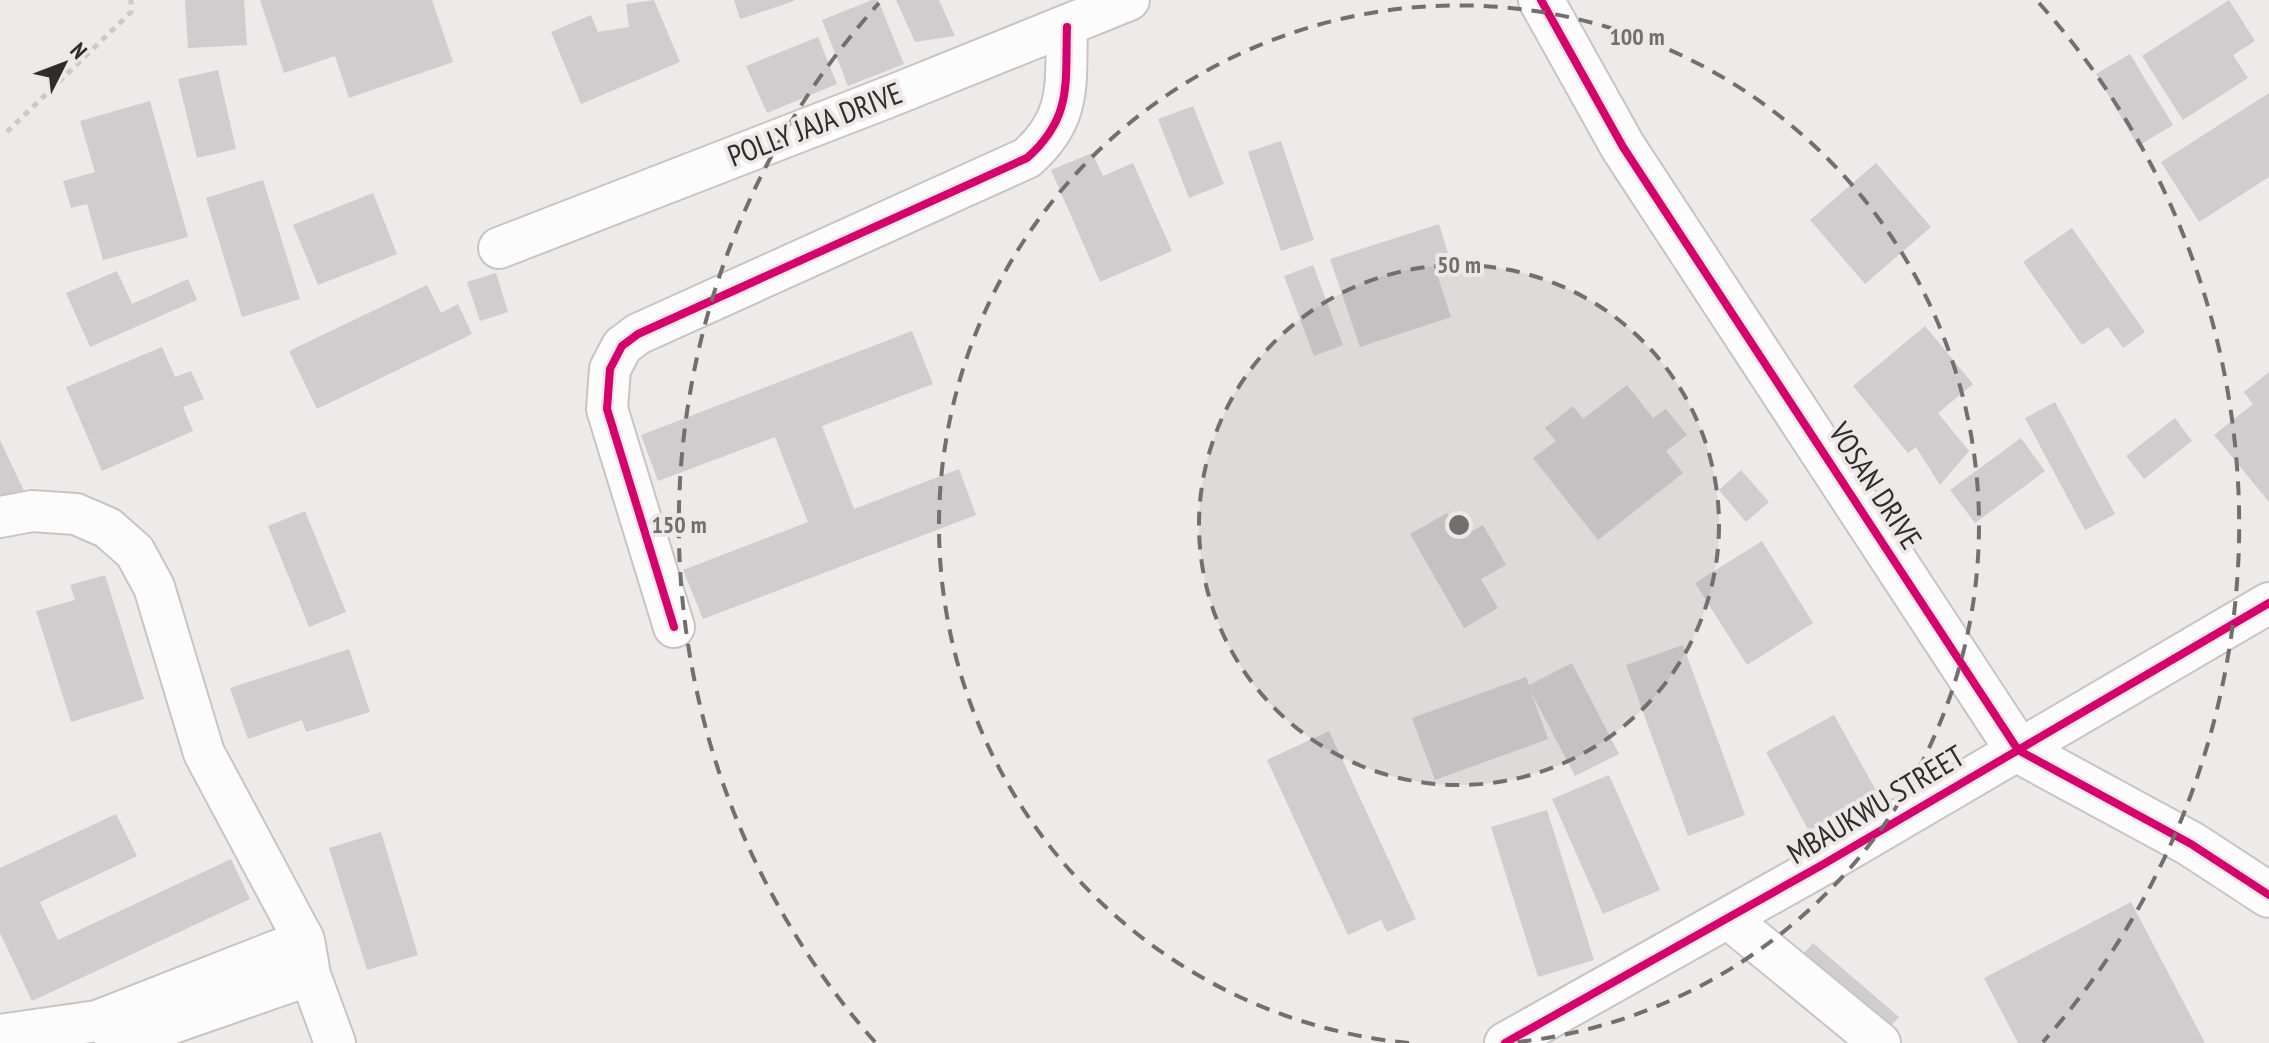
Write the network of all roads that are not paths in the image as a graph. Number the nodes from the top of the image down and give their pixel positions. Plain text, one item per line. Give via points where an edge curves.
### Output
1 (1129, 0) edge
2 (1554, 4) edge
3 (1067, 27) junction
4 (499, 248) dead end
5 (0, 517) edge
6 (2269, 603) edge
7 (674, 627) dead end
8 (2018, 750) junction
9 (2269, 895) edge
10 (1729, 919) junction
11 (307, 957) junction
12 (0, 1035) edge
13 (1523, 1039) edge
14 (115, 1043) edge
15 (335, 1043) edge
16 (1880, 1043) edge

1 - 3 street, POLLY JAJA DRIVE
2 - 8 street, VOSAN DRIVE via 1623,147
3 - 4 street, POLLY JAJA DRIVE
3 - 7 street via 1065,103 1043,144 1027,158 638,334 622,346 610,369 607,409
5 - 11 street via 32,511 76,514 108,528 135,552 154,587 204,753
6 - 8 street, MBAUKWU STREET
8 - 9 street, VOSAN DRIVE via 2191,844
8 - 10 street, MBAUKWU STREET
10 - 13 street, MBAUKWU STREET
10 - 16 street
11 - 12 street via 97,1021
11 - 14 street
11 - 15 street

